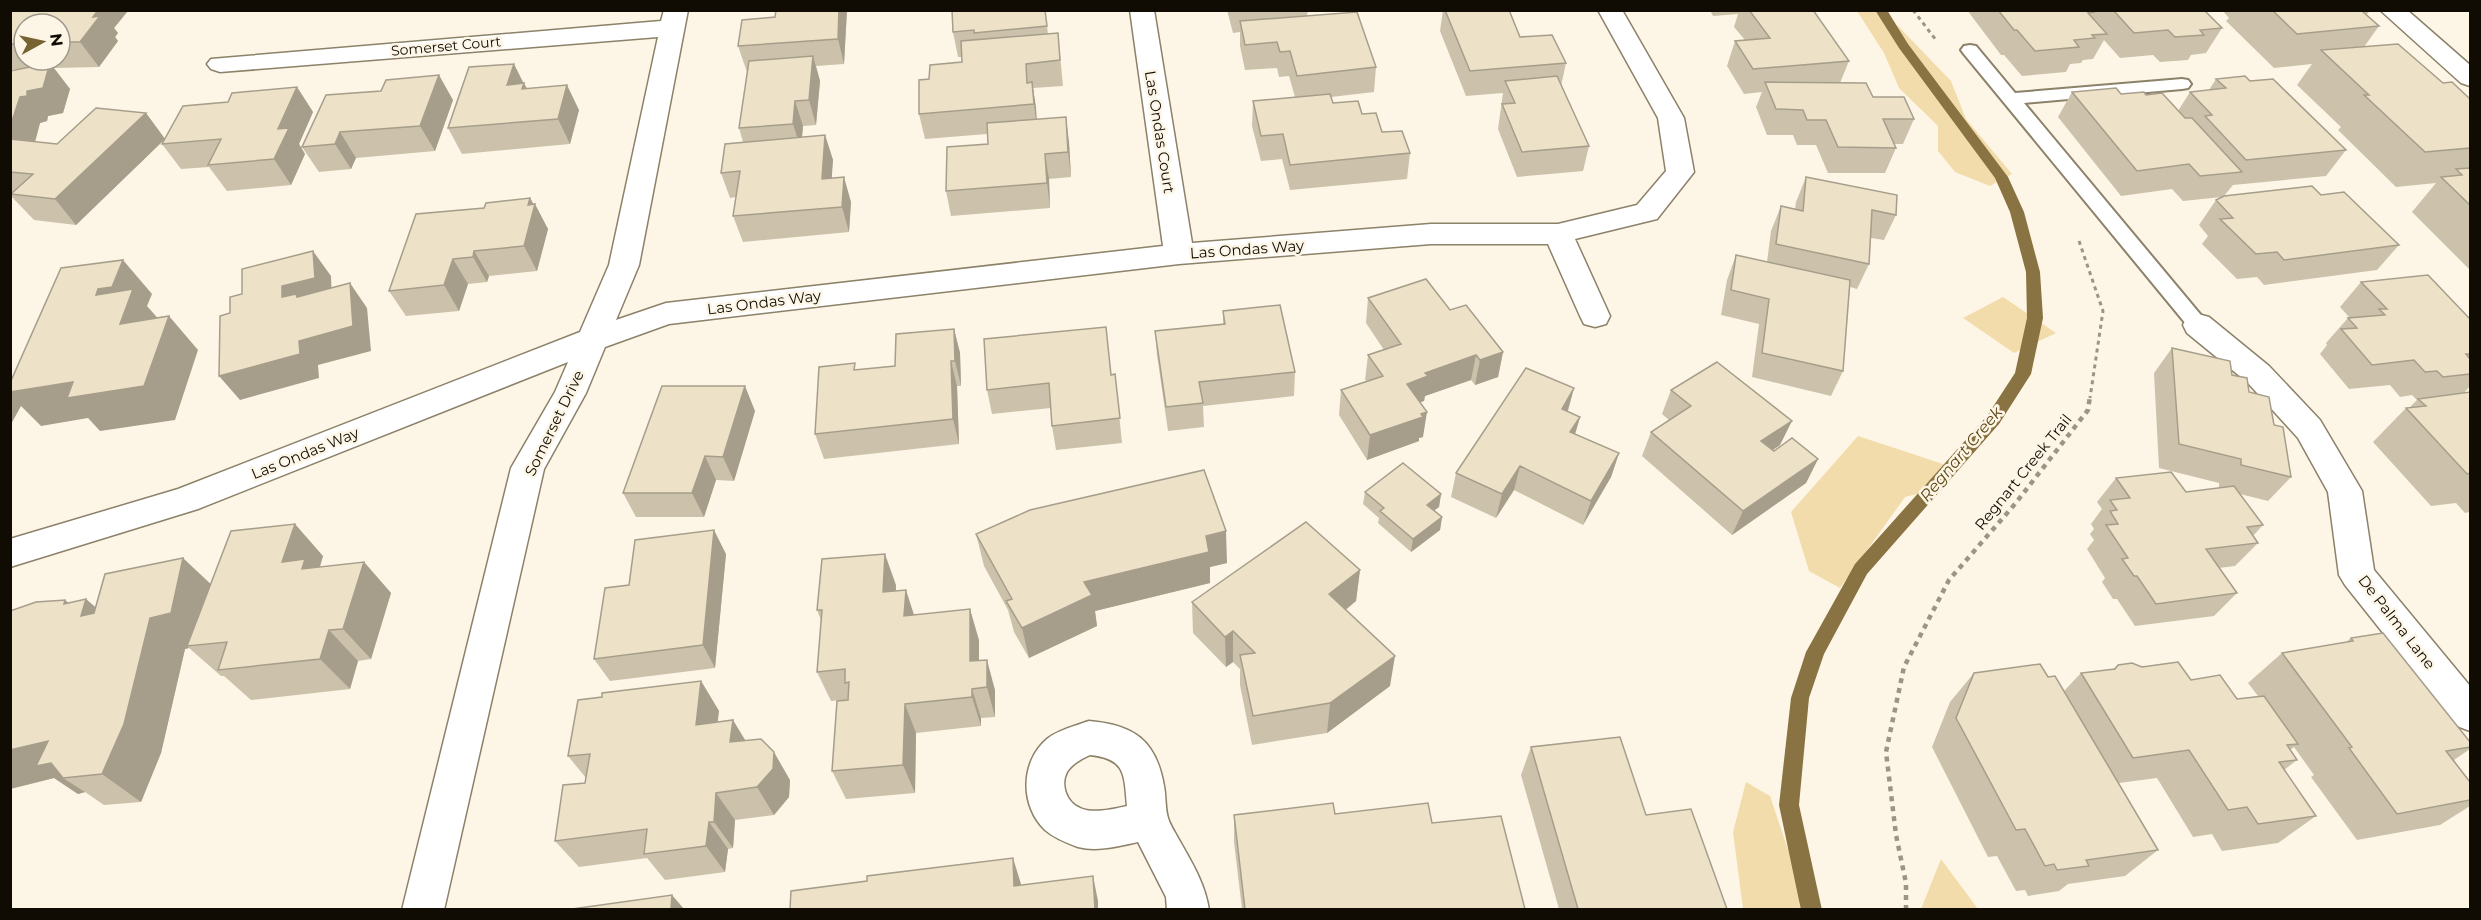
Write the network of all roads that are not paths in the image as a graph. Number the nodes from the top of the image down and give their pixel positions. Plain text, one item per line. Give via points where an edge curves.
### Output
1 (1142, 10) edge
2 (1610, 10) edge
3 (2392, 10) edge
4 (674, 19) edge
5 (1970, 50) dead end
6 (220, 64) dead end
7 (2470, 78) edge
8 (2182, 84) dead end
9 (2010, 99) junction
10 (1558, 234) junction
11 (1179, 254) junction
12 (1595, 316) dead end
13 (2198, 325) joint
14 (594, 339) junction
15 (10, 553) edge
16 (2470, 714) edge
17 (1149, 820) dead end
18 (423, 909) edge
19 (1188, 909) edge

1 - 11 street, Las Ondas Court
2 - 10 street, Las Ondas Way via 1671,118 1680,172 1647,212
3 - 7 street
4 - 6 street, Somerset Court
4 - 14 street, Somerset Drive via 624,265
5 - 9 lane
8 - 9 lane
9 - 13 lane
10 - 11 street, Las Ondas Way via 1431,234
10 - 12 street
11 - 14 street, Las Ondas Way via 675,312
13 - 16 street, De Palma Lane via 2258,374 2309,429 2345,491 2358,575
14 - 15 street, Las Ondas Way via 186,500
14 - 18 street, Somerset Drive via 570,393 528,468
17 - 19 street via 1186,894

